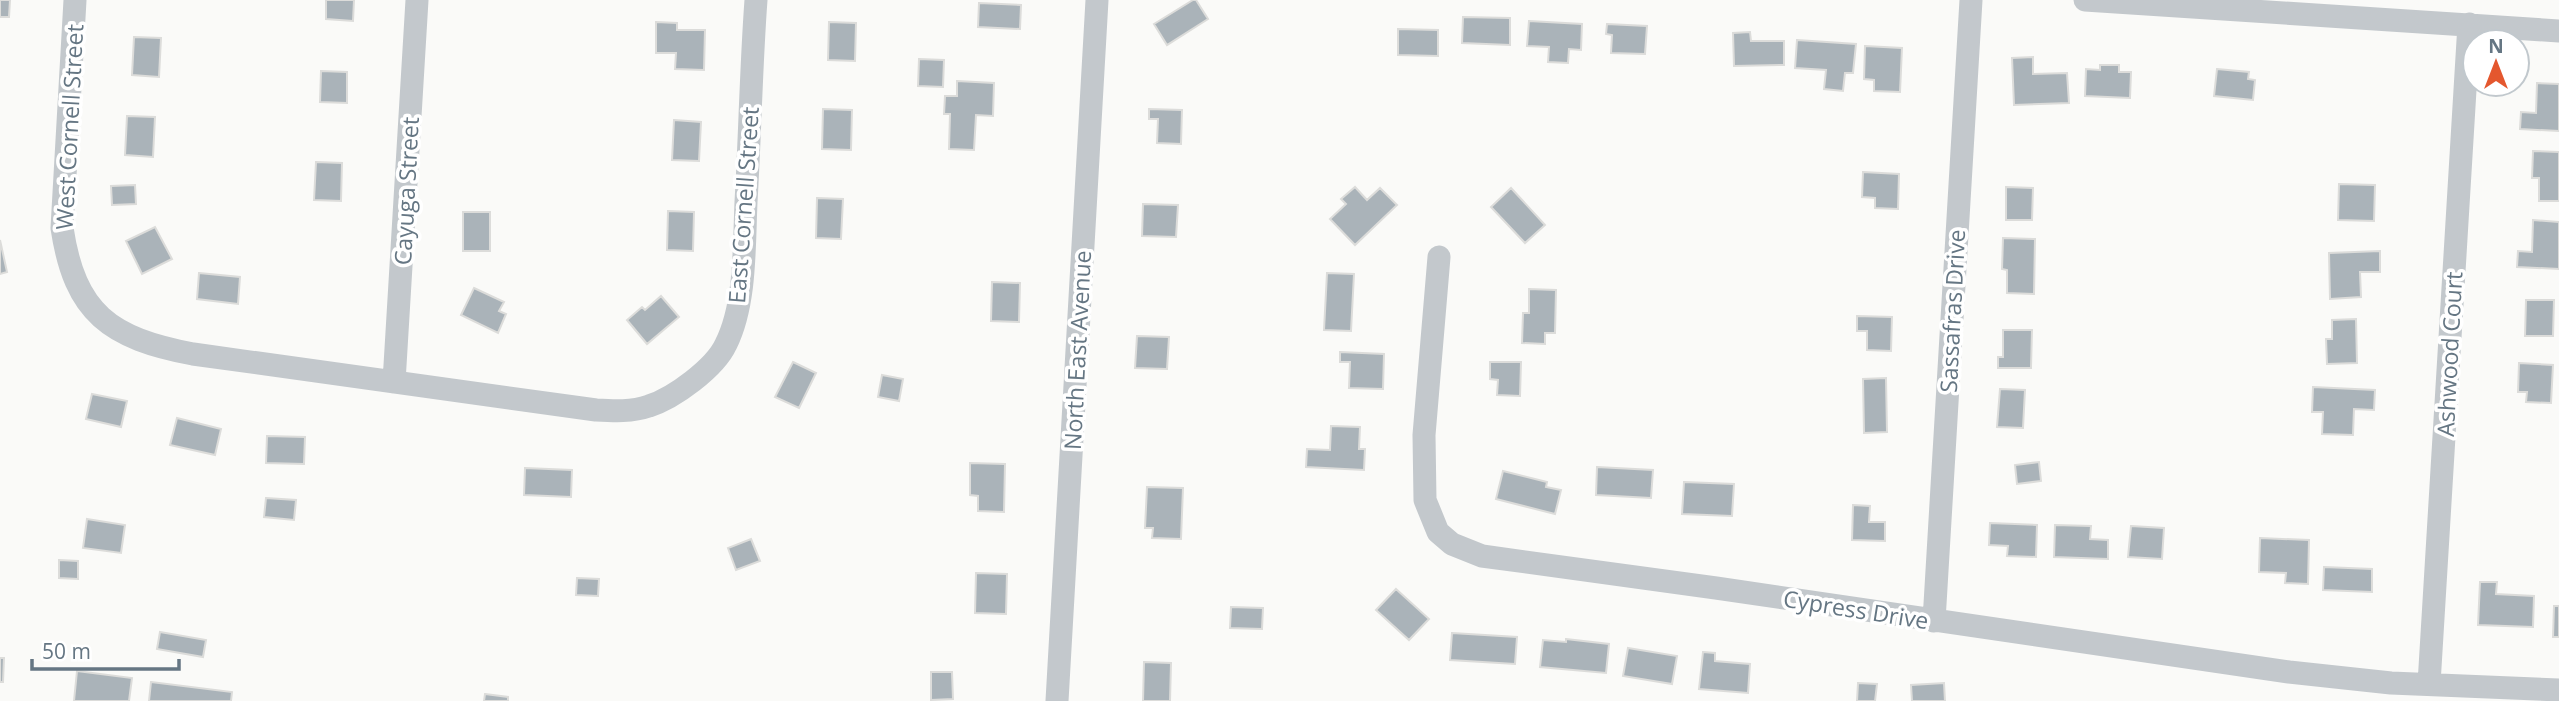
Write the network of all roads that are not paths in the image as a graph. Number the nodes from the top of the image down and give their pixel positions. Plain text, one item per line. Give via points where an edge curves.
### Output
1 (75, 0) edge
2 (417, 0) edge
3 (756, 0) edge
4 (1097, 0) edge
5 (1971, 0) edge
6 (2085, 0) edge
7 (2149, 2) edge
8 (2469, 24) junction
9 (2559, 31) edge
10 (1439, 257) dead end
11 (394, 382) junction
12 (1934, 621) junction
13 (2429, 684) junction
14 (2559, 690) edge
15 (1057, 701) edge

1 - 11 street, West Cornell Street via 62,228 65,253 83,299 118,330 169,349
2 - 11 street, Cayuga Street
3 - 11 street, East Cornell Street via 740,289 726,345 710,365 669,397 624,411
4 - 15 street, North East Avenue
5 - 12 street, Sassafras Drive
6 - 7 street
7 - 8 street
8 - 9 street
8 - 13 street, Ashwood Court
10 - 12 street, Cypress Drive via 1423,479 1425,500 1438,532 1452,544 1482,556
12 - 13 street, Cypress Drive via 2275,670
13 - 14 street, Cypress Drive

